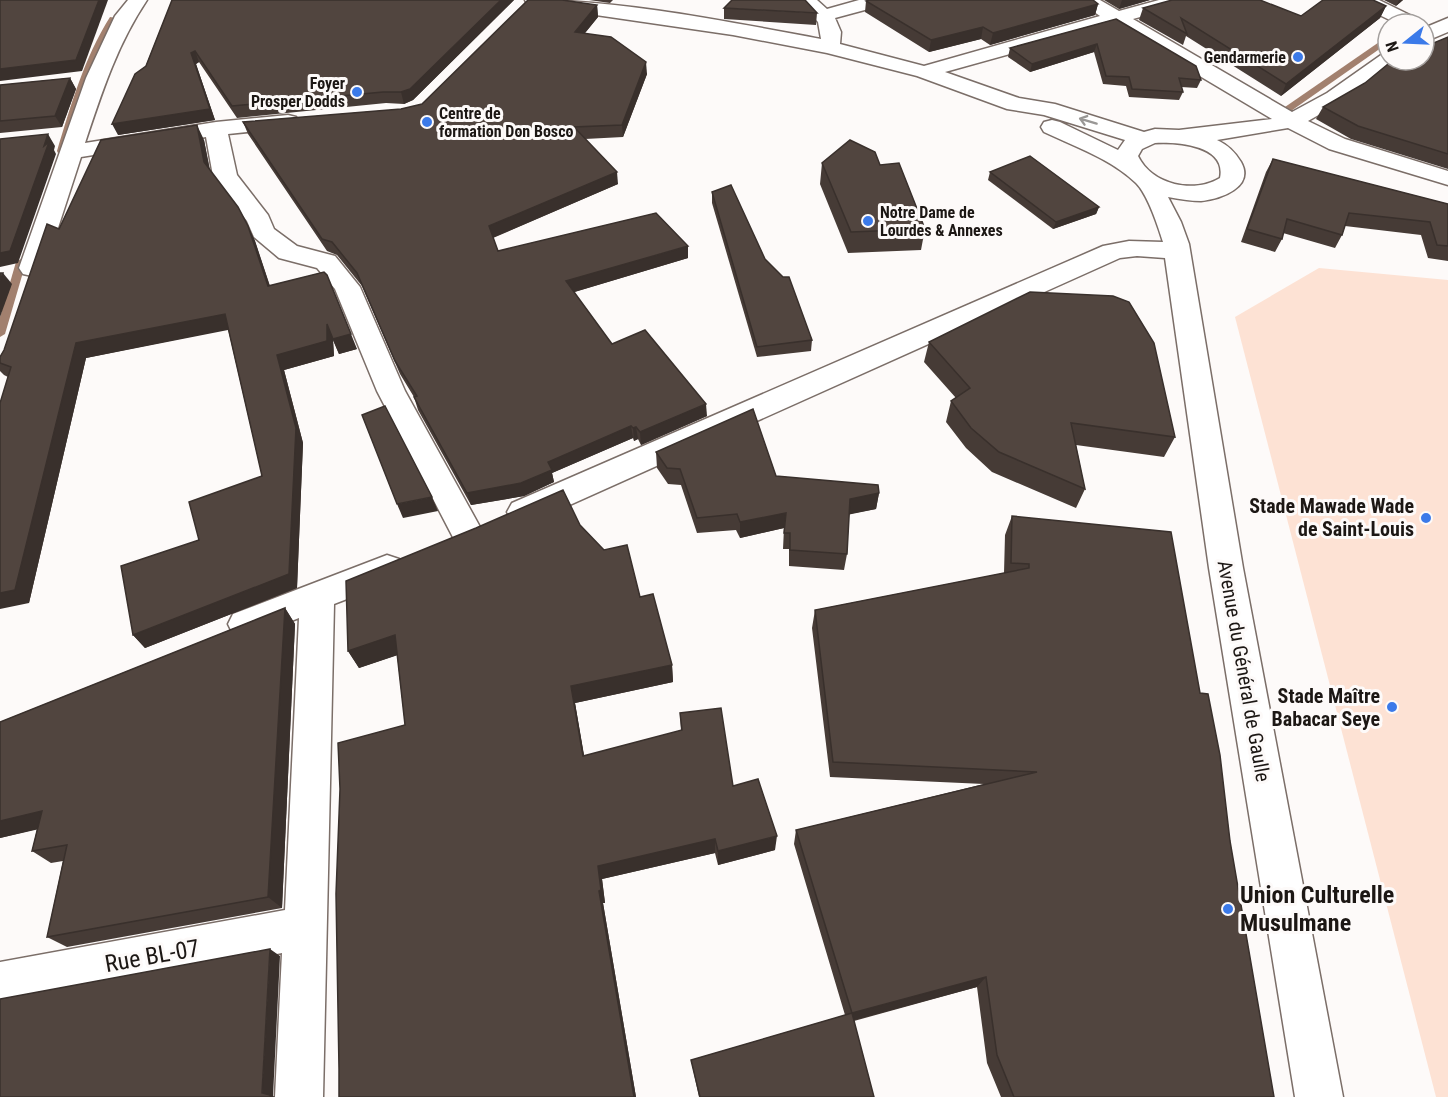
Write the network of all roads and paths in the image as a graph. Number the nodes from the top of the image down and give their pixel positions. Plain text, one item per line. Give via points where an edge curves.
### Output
1 (138, 0) edge
2 (806, 0) edge
3 (880, 0) edge
4 (1086, 0) edge
5 (1179, 0) edge
6 (1364, 0) edge
7 (527, 3) edge
8 (1394, 12) edge
9 (823, 16) junction
10 (1115, 18) junction
11 (829, 47) junction
12 (1376, 68) edge
13 (924, 72) junction
14 (1015, 104) junction
15 (307, 120) edge
16 (1283, 122) junction
17 (216, 129) junction
18 (1170, 136) junction
19 (1144, 139) junction
20 (68, 141) junction
21 (1128, 163) junction
22 (1234, 170) junction
23 (1448, 178) edge
24 (1148, 181) junction
25 (1205, 193) junction
26 (1177, 248) junction
27 (22, 279) dead end
28 (414, 558) edge
29 (317, 596) junction
30 (221, 634) edge
31 (304, 928) junction
32 (0, 984) edge
33 (299, 1097) edge
34 (1319, 1097) edge

1 - 20 street via 86,79
2 - 9 street
3 - 9 street
4 - 10 street
5 - 10 street
6 - 8 street
7 - 11 street via 733,29
9 - 11 street via 832,28
10 - 13 street
10 - 16 street
11 - 13 street
12 - 16 street via 1335,98
13 - 14 street
19 -> 14 street via 1047,109
14 - 21 street via 1074,139
15 - 17 street
16 - 18 street via 1227,133
16 - 22 street
16 - 23 street via 1337,144
17 - 20 street
17 - 26 street via 225,176 259,220 263,232 288,252 326,261 347,287 391,391 477,532 1112,252
18 - 19 street
18 - 22 street via 1188,138 1219,151
19 - 21 street via 1129,149
20 - 27 street
21 - 24 street
22 - 25 street via 1228,185
24 - 25 street via 1182,192
24 - 26 street, Avenue du Général de Gaulle
25 - 26 street
26 - 34 street, Avenue du Général de Gaulle via 1226,568
28 - 29 street
29 - 30 street
29 - 31 street
31 - 32 street, Rue BL-07
31 - 33 street

